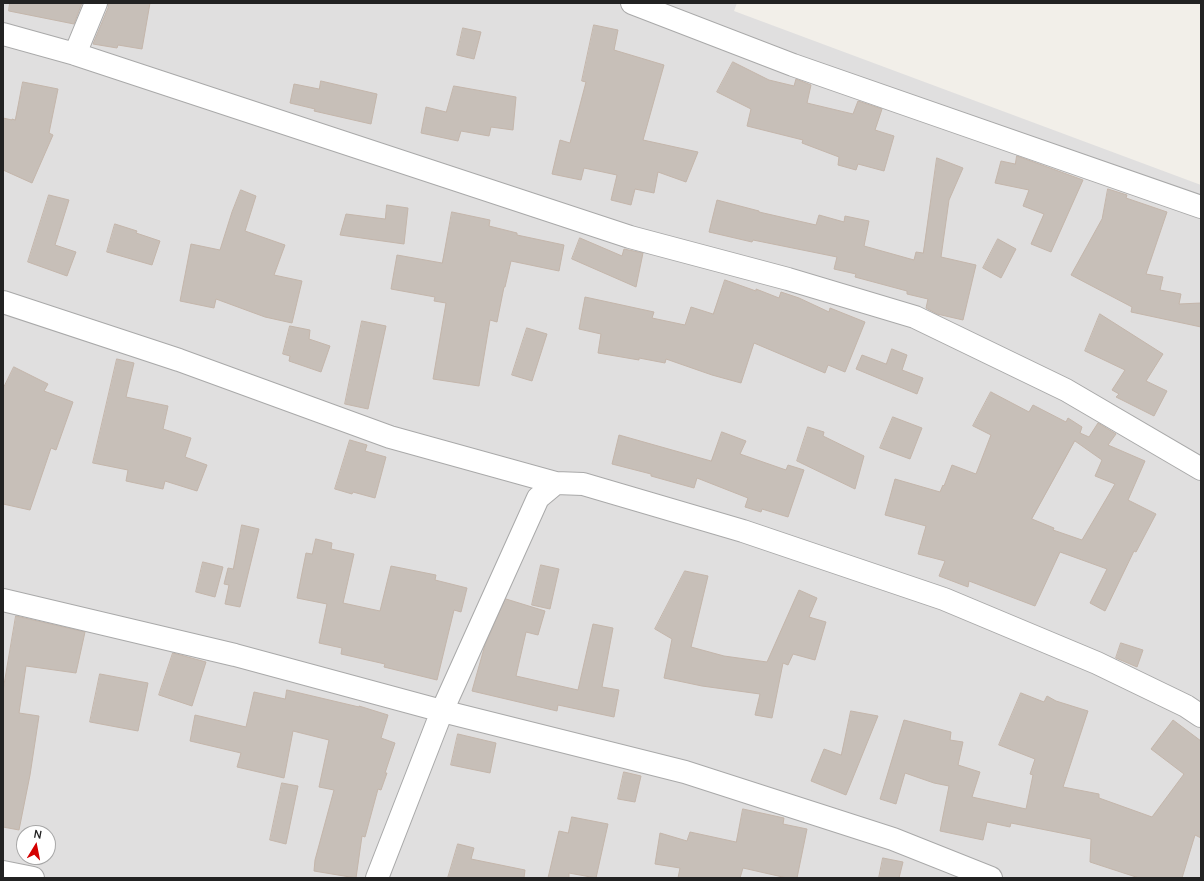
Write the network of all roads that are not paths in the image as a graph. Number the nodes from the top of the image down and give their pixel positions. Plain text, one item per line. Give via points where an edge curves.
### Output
1 (96, 3) edge
2 (632, 3) edge
3 (3, 34) edge
4 (75, 54) junction
5 (1201, 206) edge
6 (3, 302) edge
7 (1201, 469) edge
8 (556, 483) junction
9 (3, 600) edge
10 (442, 711) junction
11 (1201, 716) edge
12 (3, 872) edge
13 (33, 878) edge
14 (378, 878) edge
15 (991, 878) edge

1 - 4 street
2 - 5 street via 793,65
3 - 4 street
4 - 7 street via 630,237 788,279 915,317 1066,390
6 - 8 street via 179,360 390,437
8 - 10 street via 538,498
8 - 11 street via 582,484 742,531 944,599 1096,663 1186,706
9 - 10 street via 235,655
10 - 14 street
10 - 15 street via 685,772 894,839
12 - 13 street

